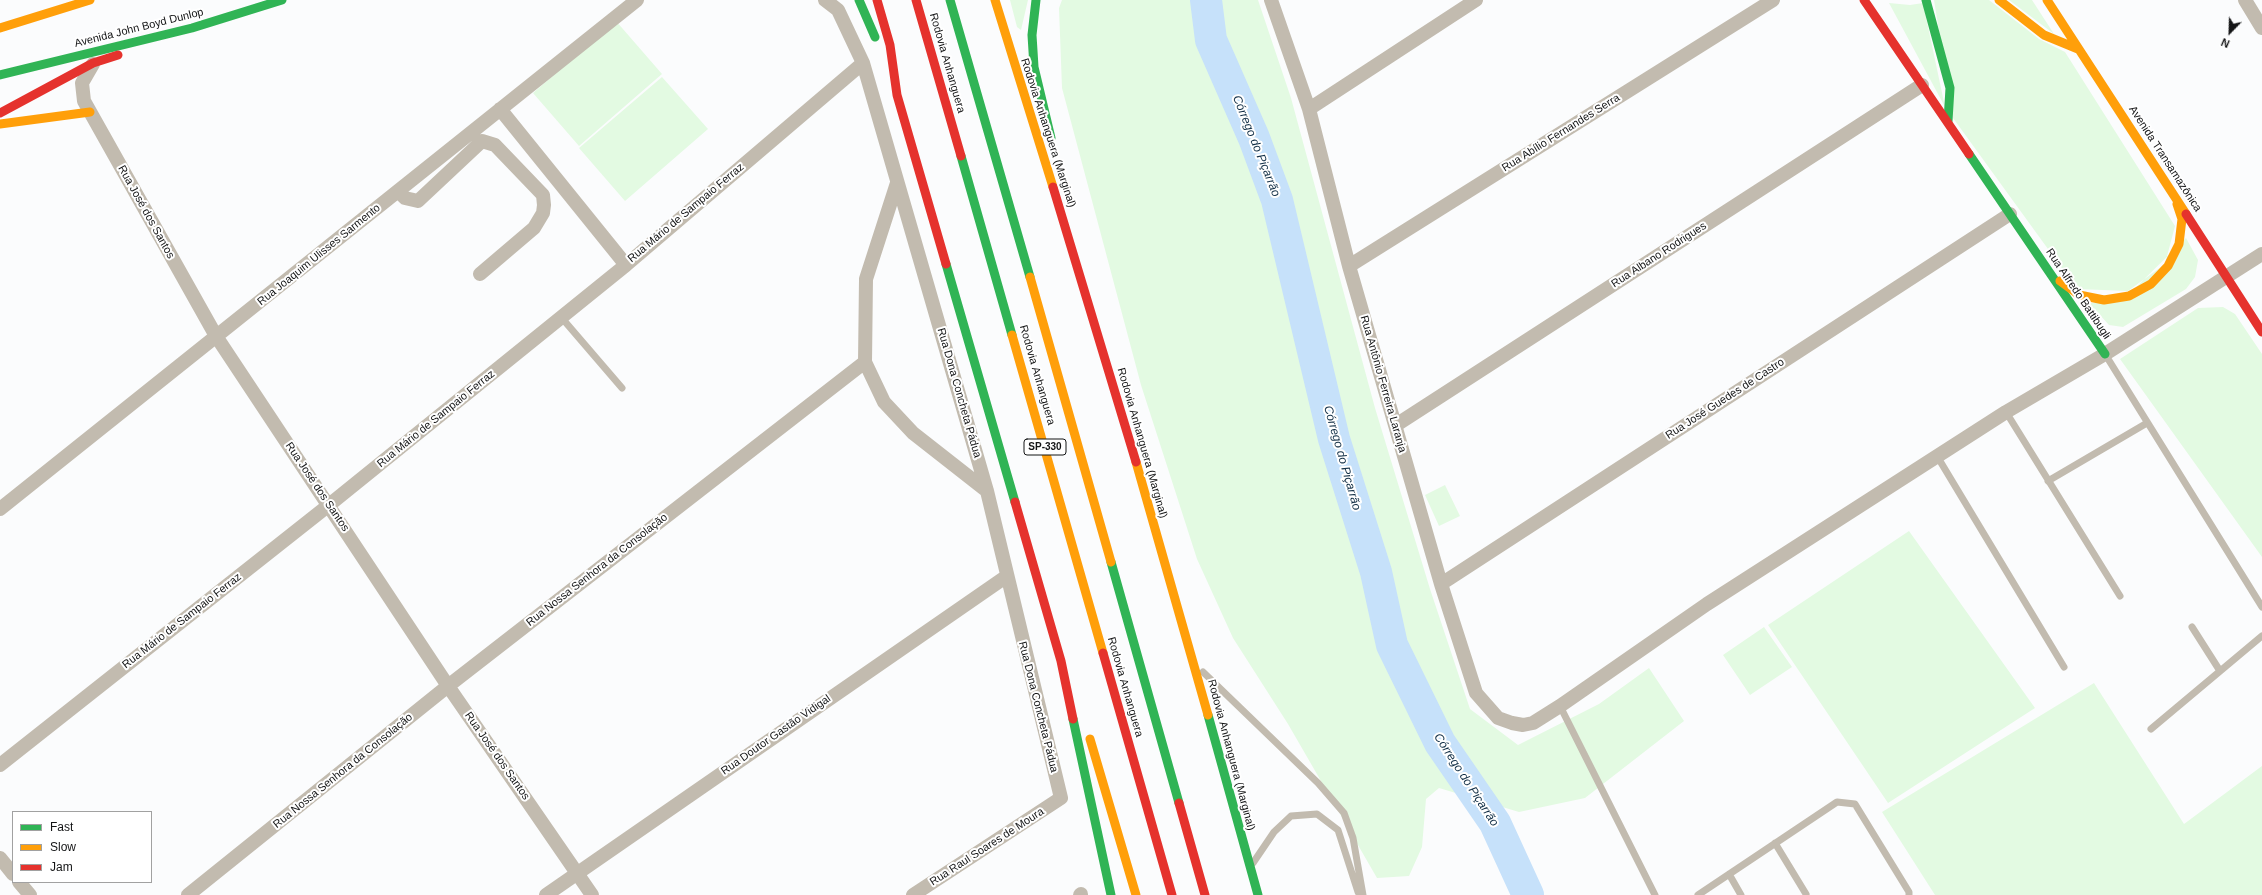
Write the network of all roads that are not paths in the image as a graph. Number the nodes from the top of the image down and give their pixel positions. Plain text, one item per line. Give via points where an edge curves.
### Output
1 (90, 0) edge
2 (282, 0) edge
3 (637, 0) edge
4 (825, 0) edge
5 (858, 0) edge
6 (877, 0) edge
7 (916, 0) edge
8 (950, 0) edge
9 (995, 0) edge
10 (1036, 0) edge
11 (1271, 0) edge
12 (1476, 0) edge
13 (1773, 0) edge
14 (1864, 0) edge
15 (1926, 0) edge
16 (1999, 0) edge
17 (2046, 0) edge
18 (2245, 0) edge
19 (0, 28) edge
20 (192, 28) junction
21 (2262, 28) edge
22 (2078, 49) junction
23 (93, 63) junction
24 (863, 63) junction
25 (0, 75) edge
26 (1922, 85) junction
27 (897, 95) junction
28 (500, 109) junction
29 (1309, 109) junction
30 (90, 112) junction
31 (0, 114) edge
32 (1948, 121) junction
33 (0, 124) edge
34 (1054, 150) dead end
35 (897, 183) junction
36 (398, 191) junction
37 (2173, 194) junction
38 (1068, 203) dead end
39 (2010, 214) junction
40 (2262, 254) edge
41 (2042, 262) junction
42 (626, 265) junction
43 (1349, 266) junction
44 (1080, 272) junction
45 (480, 274) dead end
46 (2225, 277) junction
47 (561, 317) junction
48 (2262, 332) edge
49 (216, 336) junction
50 (2105, 354) junction
51 (865, 362) junction
52 (622, 388) dead end
53 (2006, 412) junction
54 (2147, 423) junction
55 (1396, 425) junction
56 (1937, 456) junction
57 (2048, 481) junction
58 (987, 491) junction
59 (329, 505) junction
60 (0, 509) edge
61 (1007, 576) junction
62 (1441, 584) junction
63 (2120, 596) dead end
64 (2262, 607) edge
65 (2192, 626) dead end
66 (2262, 636) edge
67 (1061, 661) junction
68 (1194, 662) junction
69 (2064, 667) dead end
70 (2220, 671) junction
71 (448, 686) junction
72 (1560, 706) junction
73 (2151, 729) dead end
74 (0, 765) edge
75 (1061, 798) joint
76 (1775, 843) junction
77 (0, 858) edge
78 (1250, 868) junction
79 (12, 873) edge
80 (577, 873) junction
81 (1729, 874) junction
82 (20, 883) edge
83 (1136, 894) edge
84 (1806, 894) edge
85 (30, 895) edge
86 (188, 895) edge
87 (546, 895) edge
88 (592, 895) edge
89 (913, 895) edge
90 (1111, 895) edge
91 (1172, 895) edge
92 (1205, 895) edge
93 (1258, 895) edge
94 (1359, 895) edge
95 (1363, 895) edge
96 (1655, 895) edge
97 (1698, 895) edge
98 (1741, 895) edge
99 (1909, 895) edge

1 - 19 main road
2 - 20 main road, Avenida John Boyd Dunlop
3 - 28 street, Rua Joaquim Ulisses Sarmento
4 - 24 street, Rua Dona Concheta Pádua via 838,10
5 - 27 main road via 867,14
6 - 27 main road via 890,45
7 - 91 main road, Rodovia Anhanguera / SP-330
8 - 92 main road, Rodovia Anhanguera / SP-330 via 1056,362
9 - 44 main road, Rodovia Anhanguera (Marginal)
10 - 34 main road via 1032,35 1034,67
11 - 29 street, Rua Antônio Ferreira Laranja
12 - 29 street
13 - 43 street, Rua Abílio Fernandes Serra
14 - 26 main road, Rua Alfredo Battibugli
15 - 32 main road via 1950,88
16 - 22 main road via 2044,35
17 - 22 main road, Avenida Transamazônica
18 - 21 street
20 - 23 main road
20 - 25 main road, Avenida John Boyd Dunlop
22 - 37 main road, Avenida Transamazônica
23 - 30 street, Rua José dos Santos via 82,83 84,101
23 - 31 main road
24 - 35 street, Rua Dona Concheta Pádua
24 - 42 street, Rua Mário de Sampaio Ferraz
26 - 32 main road, Rua Alfredo Battibugli
26 - 55 street, Rua Albano Rodrigues
27 - 67 main road
28 - 36 street, Rua Joaquim Ulisses Sarmento
28 - 42 street
29 - 43 street, Rua Antônio Ferreira Laranja
30 - 33 main road
30 - 49 street, Rua José dos Santos
32 - 39 main road, Rua Alfredo Battibugli
35 - 51 street via 866,279
35 - 58 street, Rua Dona Concheta Pádua
36 - 45 street via 405,198 418,201 482,142 495,145 544,195 544,205 543,213 534,228
36 - 49 street, Rua Joaquim Ulisses Sarmento
37 - 41 main road via 2182,219 2179,244 2168,266 2151,284 2129,296 2104,300 2078,295
37 - 46 main road, Avenida Transamazônica
38 - 44 main road via 1076,234
39 - 41 main road, Rua Alfredo Battibugli
39 - 62 street, Rua José Guedes de Castro
40 - 46 street, Rua Antônio Ferreira Laranja
41 - 50 main road, Rua Alfredo Battibugli
42 - 47 street, Rua Mário de Sampaio Ferraz
43 - 55 street, Rua Antônio Ferreira Laranja
44 - 68 main road, Rodovia Anhanguera (Marginal)
46 - 48 main road, Avenida Transamazônica
46 - 50 street, Rua Antônio Ferreira Laranja
47 - 52 lane
47 - 59 street, Rua Mário de Sampaio Ferraz
49 - 59 street, Rua José dos Santos
49 - 60 street, Rua Joaquim Ulisses Sarmento
50 - 53 street, Rua Antônio Ferreira Laranja
50 - 54 lane, Rua Alfredo Battibugli
51 - 58 street via 884,402 913,432
51 - 71 street, Rua Nossa Senhora da Consolação
53 - 56 street, Rua Antônio Ferreira Laranja
53 - 57 lane
54 - 57 lane
54 - 64 lane, Rua Alfredo Battibugli
55 - 62 street, Rua Antônio Ferreira Laranja
56 - 69 lane
56 - 72 street, Rua Antônio Ferreira Laranja via 1707,604
57 - 63 lane
58 - 61 street, Rua Dona Concheta Pádua
59 - 71 street, Rua José dos Santos
59 - 74 street, Rua Mário de Sampaio Ferraz
61 - 75 street, Rua Dona Concheta Pádua
61 - 80 street, Rua Doutor Gastão Vidigal
62 - 72 street, Rua Antônio Ferreira Laranja via 1476,693 1498,718 1523,725 1540,719
65 - 70 lane
66 - 70 lane
67 - 83 main road via 1102,771
67 - 90 main road
68 - 78 main road, Rodovia Anhanguera (Marginal)
68 - 95 lane via 1318,783 1344,813 1353,838
70 - 73 lane
71 - 80 street, Rua José dos Santos
71 - 86 street, Rua Nossa Senhora da Consolação
72 - 96 lane
75 - 89 street, Rua Raul Soares de Moura
76 - 81 lane
76 - 84 lane
76 - 99 lane via 1837,802 1855,804
77 - 79 street
78 - 93 main road, Rodovia Anhanguera (Marginal)
78 - 94 lane via 1274,832 1291,816 1317,814 1338,830
80 - 87 street, Rua Doutor Gastão Vidigal
80 - 88 street, Rua José dos Santos
81 - 97 lane
81 - 98 lane
82 - 85 street

